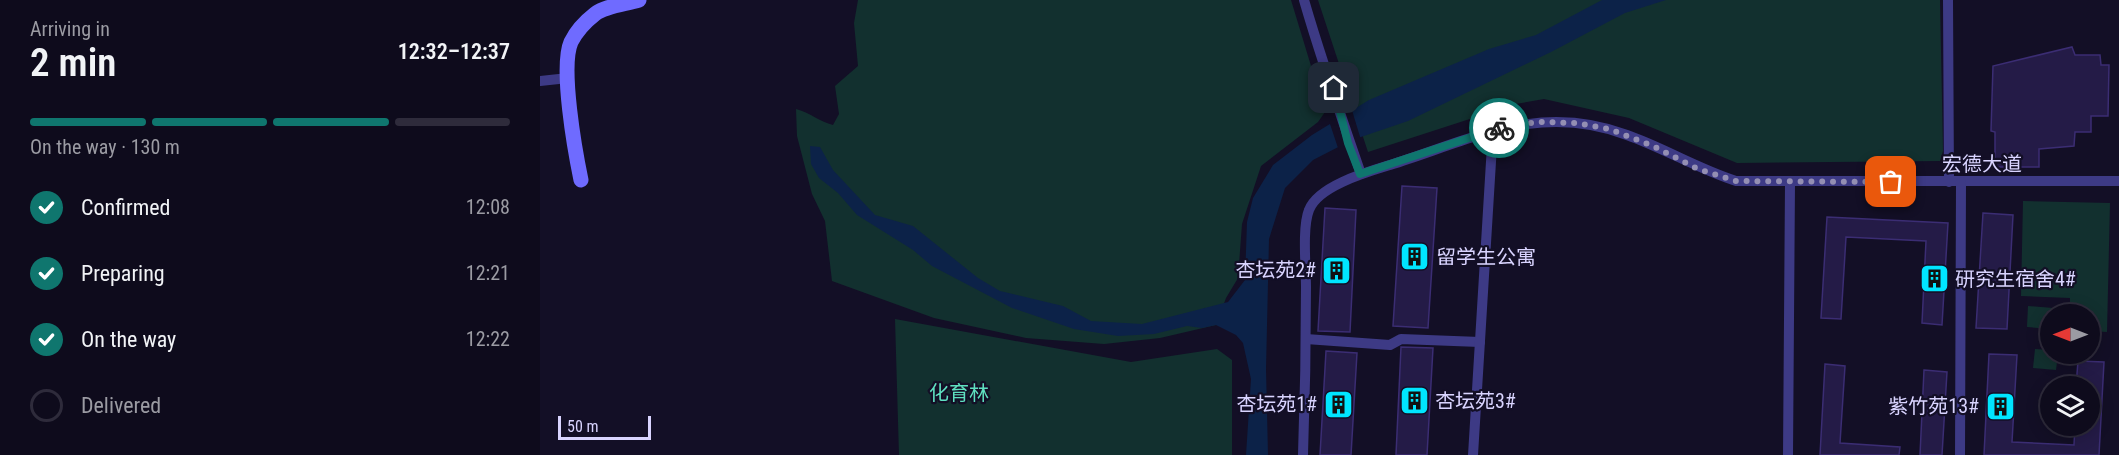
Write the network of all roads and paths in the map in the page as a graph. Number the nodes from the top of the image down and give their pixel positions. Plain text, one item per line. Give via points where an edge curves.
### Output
1 (639, 0) edge
2 (1304, 0) edge
3 (1948, 0) edge
4 (568, 78) junction
5 (540, 81) edge
6 (1492, 129) junction
7 (1360, 174) junction
8 (580, 180) dead end
9 (2119, 181) edge
10 (1949, 182) junction
11 (1961, 182) junction
12 (1790, 183) junction
13 (1306, 339) junction
14 (1480, 342) junction
15 (1303, 455) edge
16 (1473, 455) edge
17 (1788, 455) edge
18 (1960, 455) edge

1 - 4 street via 597,12 582,26 571,43
2 - 7 street
3 - 10 street
4 - 5 street
4 - 8 street
6 - 7 street, 宏德大道
6 - 12 street, 宏德大道 via 1538,122 1596,126 1736,181
6 - 14 street
7 - 13 street, 宏德大道 via 1324,193 1309,209
9 - 11 street, 宏德大道
10 - 11 street, 宏德大道
10 - 12 street, 宏德大道
11 - 18 street
12 - 17 street
13 - 14 street via 1390,345 1401,339
13 - 15 street, 宏德大道
14 - 16 street

